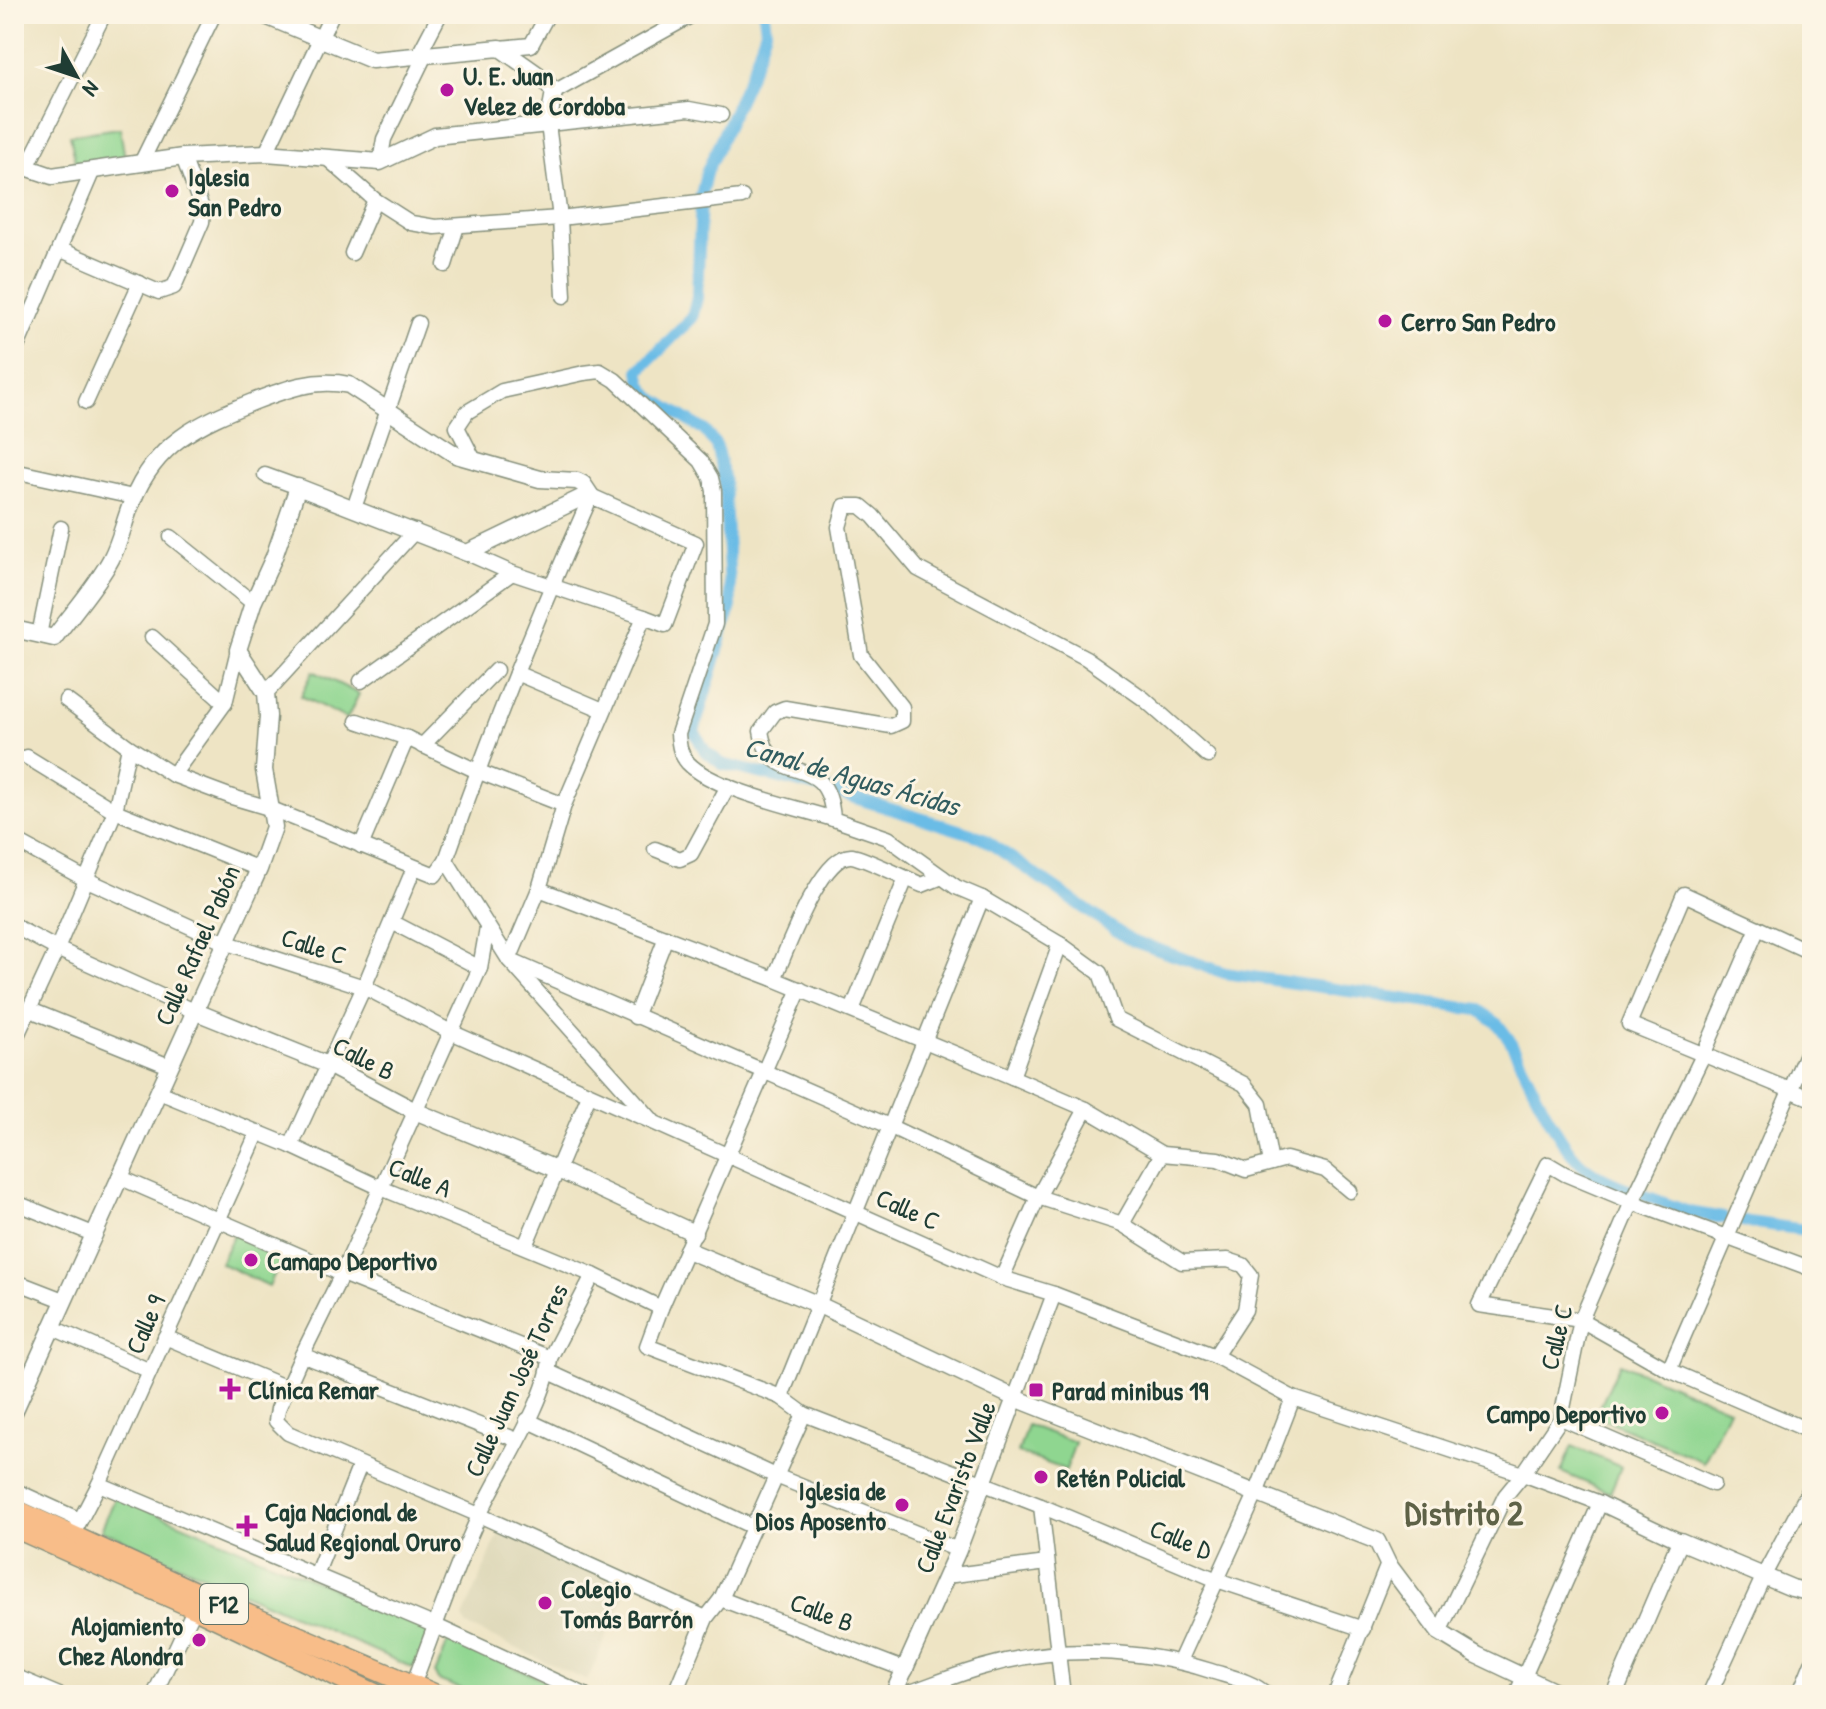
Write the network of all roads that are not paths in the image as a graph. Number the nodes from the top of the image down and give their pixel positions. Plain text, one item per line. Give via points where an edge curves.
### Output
1 (104, 14) edge
2 (214, 14) edge
3 (261, 14) edge
4 (332, 14) edge
5 (440, 14) edge
6 (548, 14) edge
7 (694, 14) edge
8 (320, 39) junction
9 (500, 48) junction
10 (422, 56) junction
11 (554, 92) junction
12 (721, 115) dead end
13 (548, 124) junction
14 (266, 153) junction
15 (183, 157) junction
16 (328, 159) junction
17 (380, 162) junction
18 (141, 163) junction
19 (20, 165) edge
20 (93, 170) junction
21 (742, 197) dead end
22 (375, 200) junction
23 (560, 218) junction
24 (457, 226) junction
25 (59, 249) junction
26 (352, 253) dead end
27 (445, 265) dead end
28 (140, 283) junction
29 (564, 296) dead end
30 (418, 323) dead end
31 (14, 354) edge
32 (86, 402) dead end
33 (388, 411) junction
34 (474, 460) junction
35 (14, 471) edge
36 (265, 475) dead end
37 (298, 487) junction
38 (591, 496) junction
39 (133, 497) junction
40 (354, 508) junction
41 (61, 528) dead end
42 (415, 531) junction
43 (171, 537) dead end
44 (467, 553) junction
45 (512, 573) junction
46 (552, 586) junction
47 (253, 603) junction
48 (644, 617) junction
49 (14, 629) edge
50 (39, 635) junction
51 (152, 637) dead end
52 (238, 650) junction
53 (496, 670) dead end
54 (516, 673) junction
55 (361, 681) dead end
56 (266, 693) junction
57 (66, 700) dead end
58 (225, 703) junction
59 (603, 710) junction
60 (357, 721) dead end
61 (407, 738) junction
62 (422, 746) junction
63 (129, 747) junction
64 (1208, 756) dead end
65 (27, 757) dead end
66 (477, 771) junction
67 (173, 775) junction
68 (728, 786) junction
69 (564, 805) junction
70 (269, 808) junction
71 (115, 811) junction
72 (833, 819) junction
73 (14, 840) edge
74 (361, 846) junction
75 (655, 849) dead end
76 (446, 860) junction
77 (414, 868) junction
78 (259, 869) junction
79 (942, 877) junction
80 (906, 878) junction
81 (85, 879) junction
82 (539, 889) junction
83 (982, 898) junction
84 (392, 922) junction
85 (14, 926) edge
86 (487, 928) junction
87 (1758, 928) junction
88 (666, 937) junction
89 (224, 942) junction
90 (1060, 944) junction
91 (57, 949) junction
92 (1812, 953) edge
93 (509, 960) junction
94 (480, 968) junction
95 (774, 979) junction
96 (364, 987) junction
97 (800, 989) junction
98 (852, 1010) junction
99 (194, 1011) junction
100 (21, 1016) edge
101 (635, 1017) junction
102 (451, 1032) junction
103 (1812, 1040) edge
104 (14, 1042) edge
105 (925, 1042) junction
106 (1704, 1053) junction
107 (328, 1065) junction
108 (169, 1066) junction
109 (764, 1071) junction
110 (1012, 1077) junction
111 (1790, 1089) junction
112 (159, 1092) junction
113 (589, 1095) junction
114 (1812, 1099) edge
115 (1086, 1109) junction
116 (415, 1111) junction
117 (655, 1123) junction
118 (889, 1126) junction
119 (258, 1132) junction
120 (291, 1146) junction
121 (1162, 1154) junction
122 (727, 1155) junction
123 (1271, 1163) junction
124 (558, 1170) junction
125 (119, 1177) junction
126 (381, 1188) junction
127 (1350, 1191) dead end
128 (1038, 1197) junction
129 (14, 1202) edge
130 (1632, 1202) junction
131 (856, 1212) junction
132 (217, 1222) junction
133 (1122, 1224) junction
134 (694, 1233) junction
135 (93, 1234) junction
136 (1726, 1235) junction
137 (525, 1246) junction
138 (687, 1250) junction
139 (1812, 1269) edge
140 (342, 1274) junction
141 (593, 1275) junction
142 (1002, 1278) junction
143 (14, 1281) edge
144 (1054, 1294) junction
145 (63, 1300) junction
146 (819, 1305) junction
147 (661, 1308) junction
148 (1581, 1320) junction
149 (51, 1327) junction
150 (165, 1337) junction
151 (302, 1355) junction
152 (1215, 1356) junction
153 (550, 1365) junction
154 (1669, 1370) junction
155 (150, 1371) junction
156 (287, 1388) junction
157 (781, 1397) junction
158 (1015, 1398) junction
159 (1293, 1398) junction
160 (14, 1412) edge
161 (804, 1414) junction
162 (1561, 1418) junction
163 (527, 1420) junction
164 (1812, 1432) edge
165 (517, 1440) junction
166 (360, 1465) junction
167 (1523, 1474) junction
168 (776, 1476) junction
169 (99, 1484) junction
170 (1713, 1484) dead end
171 (984, 1485) junction
172 (1812, 1485) edge
173 (14, 1490) edge
174 (1256, 1494) junction
175 (1600, 1503) junction
176 (1041, 1506) junction
177 (14, 1509) edge
178 (479, 1515) junction
179 (14, 1527) edge
180 (76, 1527) junction
181 (753, 1527) junction
182 (1680, 1541) junction
183 (958, 1550) junction
184 (1047, 1563) junction
185 (1388, 1564) junction
186 (316, 1575) junction
187 (1764, 1575) junction
188 (946, 1576) junction
189 (1217, 1580) junction
190 (1812, 1593) edge
191 (721, 1599) junction
192 (198, 1601) junction
193 (706, 1618) junction
194 (436, 1626) junction
195 (1363, 1629) junction
196 (1439, 1632) junction
197 (1058, 1655) junction
198 (1180, 1661) junction
199 (1812, 1663) edge
200 (906, 1670) junction
201 (14, 1676) edge
202 (1524, 1676) junction
203 (413, 1685) junction
204 (59, 1695) edge
205 (154, 1695) edge
206 (377, 1695) edge
207 (436, 1695) edge
208 (585, 1695) edge
209 (674, 1695) edge
210 (893, 1695) edge
211 (902, 1695) edge
212 (1063, 1695) edge
213 (1267, 1695) edge
214 (1335, 1695) edge
215 (1516, 1695) edge
216 (1562, 1695) edge
217 (1614, 1695) edge
218 (1709, 1695) edge
219 (1799, 1695) edge

1 - 19 street
2 - 18 street
3 - 8 street
4 - 8 street
5 - 10 street
6 - 9 street via 531,45
7 - 11 street
8 - 10 street via 372,60
8 - 14 street
9 - 10 street
9 - 11 street
10 - 17 street via 384,139
11 - 13 street
12 - 13 street via 689,109
13 - 17 street via 435,136
13 - 23 street
14 - 15 street
14 - 16 street
15 - 18 street
15 - 28 street via 203,211 202,222 174,287 159,292
16 - 17 street
16 - 22 street
18 - 20 street
19 - 20 street via 52,176
20 - 25 street
21 - 23 street
22 - 24 street via 411,223
22 - 26 street
23 - 24 street
23 - 29 street
24 - 27 street
25 - 28 street
25 - 31 street
28 - 32 street
30 - 33 street
33 - 34 street via 456,455
33 - 39 street via 349,385 299,385 203,422 157,456
33 - 40 street
34 - 38 street via 540,479 577,481
34 - 68 street via 457,427 467,412 493,394 600,371 701,461 714,491 715,624 678,734 687,763
35 - 39 street
36 - 37 street
37 - 40 street
37 - 47 street
38 - 44 street
38 - 46 street
38 - 48 street via 696,543 665,625
39 - 50 street via 109,562 54,638
40 - 42 street
41 - 50 street
42 - 44 street
42 - 56 street
43 - 47 street
44 - 45 street
45 - 46 street
45 - 55 street
46 - 48 street
46 - 54 street
47 - 52 street
48 - 59 street
49 - 50 street
51 - 58 street
52 - 56 street
52 - 58 street
53 - 62 street
54 - 59 street
54 - 66 street
56 - 70 street, Calle Rafael Pabón via 264,770
57 - 63 street
58 - 67 street
59 - 69 street
60 - 61 street
61 - 62 street
61 - 74 street
62 - 66 street
63 - 67 street
63 - 71 street
64 - 72 street via 1144,699 1086,658 918,569 873,516 861,506 845,506 839,527 861,655 902,707 902,721 891,726 785,708 775,712 761,731 768,754 822,781
65 - 71 street
66 - 69 street
66 - 76 street
67 - 70 street
68 - 72 street
68 - 75 street via 691,854 680,859
69 - 82 street
70 - 74 street
70 - 78 street, Calle Rafael Pabón via 274,827
71 - 78 street
71 - 81 street
72 - 79 street via 888,838
73 - 81 street, Calle C
74 - 77 street
76 - 77 street via 435,875
76 - 86 street
77 - 84 street
78 - 89 street, Calle Rafael Pabón
79 - 80 street via 922,885
79 - 83 street
80 - 95 street via 851,856 836,860 820,877
80 - 98 street
81 - 89 street, Calle C
81 - 91 street
82 - 88 street
82 - 93 street
83 - 90 street
83 - 105 street
84 - 94 street
84 - 96 street
85 - 91 street, Calle B
86 - 93 street
86 - 94 street
87 - 92 street
87 - 106 street, Calle C
87 - 106 street via 1684,894 1629,1024
88 - 95 street
88 - 101 street
89 - 96 street, Calle C
89 - 99 street, Calle Rafael Pabón
90 - 110 street
90 - 123 street via 1100,973 1116,1019 1244,1084 1260,1104
91 - 99 street, Calle B
91 - 100 street
93 - 101 street
93 - 117 street
94 - 102 street
95 - 97 street
96 - 102 street, Calle C
96 - 107 street
97 - 98 street
97 - 109 street
98 - 105 street
99 - 107 street, Calle B
99 - 108 street, Calle Rafael Pabón
100 - 104 street
100 - 108 street
101 - 109 street
102 - 113 street, Calle C
102 - 116 street
103 - 111 street
105 - 110 street
105 - 118 street
106 - 111 street
106 - 130 street, Calle C
107 - 116 street, Calle B
107 - 120 street
108 - 112 street, Calle Rafael Pabón
109 - 118 street
109 - 122 street
110 - 115 street
111 - 114 street
111 - 136 street
112 - 119 street, Calle A
112 - 125 street, Calle Rafael Pabón
113 - 117 street, Calle C
113 - 124 street
115 - 121 street
115 - 128 street
116 - 124 street, Calle B
116 - 126 street
117 - 122 street, Calle C
118 - 128 street
118 - 131 street
119 - 120 street, Calle A
119 - 132 street, Calle 9
120 - 126 street, Calle A
121 - 123 street via 1218,1159 1246,1170
121 - 133 street
122 - 131 street, Calle C
122 - 134 street
123 - 127 street via 1286,1159 1325,1170
124 - 134 street, Calle B
124 - 137 street
125 - 132 street
125 - 135 street, Calle Rafael Pabón
126 - 137 street, Calle A
126 - 140 street
128 - 133 street
128 - 142 street
129 - 135 street
130 - 136 street
130 - 148 street, Calle C
130 - 148 street via 1548,1164 1479,1305
131 - 142 street, Calle C
131 - 146 street
132 - 140 street
132 - 150 street, Calle 9
133 - 152 street via 1182,1262 1228,1260 1243,1265 1251,1275 1245,1310
134 - 138 street
135 - 145 street, Calle Rafael Pabón
136 - 139 street
136 - 154 street
137 - 141 street, Calle A
138 - 146 street
138 - 147 street
140 - 151 street
140 - 153 street
141 - 147 street, Calle A
141 - 153 street, Calle Juan José Torres
142 - 144 street, Calle C
143 - 145 street
144 - 152 street, Calle C
144 - 158 street, Calle Evaristo Valle
145 - 149 street, Calle Rafael Pabón
146 - 157 street
146 - 158 street
147 - 157 street, Calle D via 647,1346
148 - 154 street
148 - 162 street, Calle C
149 - 155 street
149 - 160 street, Calle Rafael Pabón
150 - 155 street, Calle 9
150 - 156 street
151 - 156 street
151 - 165 street
152 - 159 street, Calle C
153 - 163 street, Calle Juan José Torres
153 - 168 street
154 - 164 street
155 - 169 street, Calle 9
156 - 166 street via 276,1421 288,1433
157 - 161 street, Calle D
158 - 171 street, Calle Evaristo Valle
158 - 174 street
159 - 167 street, Calle C
159 - 174 street
161 - 168 street
161 - 171 street, Calle D
162 - 167 street, Calle C
162 - 170 street
163 - 165 street, Calle Juan José Torres
163 - 181 street
165 - 178 street, Calle Juan José Torres
166 - 178 street
166 - 186 street
167 - 175 street
167 - 196 street via 1505,1496
168 - 181 street
168 - 183 street
169 - 180 street, Calle 9
169 - 186 street
171 - 176 street, Calle D
171 - 183 street, Calle Evaristo Valle
172 - 187 street
173 - 180 street
174 - 185 street via 1377,1541
174 - 189 street
175 - 182 street
175 - 202 street
176 - 184 street
176 - 189 street, Calle D
177 - 180 main road, F12
178 - 193 street
178 - 194 street, Calle Juan José Torres
179 - 192 main road, F12
180 - 192 main road, F12
181 - 191 street
182 - 187 street
182 - 217 street
183 - 188 street, Calle Evaristo Valle
184 - 188 street
184 - 197 street
185 - 195 street
185 - 196 street
186 - 194 street
187 - 190 street
187 - 218 street
188 - 200 street, Calle Evaristo Valle
189 - 195 street, Calle D
189 - 198 street
191 - 193 street
191 - 200 street, Calle B
192 - 203 main road, F12
192 - 205 street
192 - 206 main road, F12
193 - 209 street
194 - 203 street, Calle Juan José Torres
194 - 208 street
195 - 214 street
196 - 202 street
197 - 198 street via 1110,1652
197 - 211 street via 984,1666
197 - 212 street
198 - 213 street
199 - 219 street
200 - 210 street, Calle Evaristo Valle
201 - 204 street
202 - 215 street
202 - 216 street
203 - 207 main road, F12

